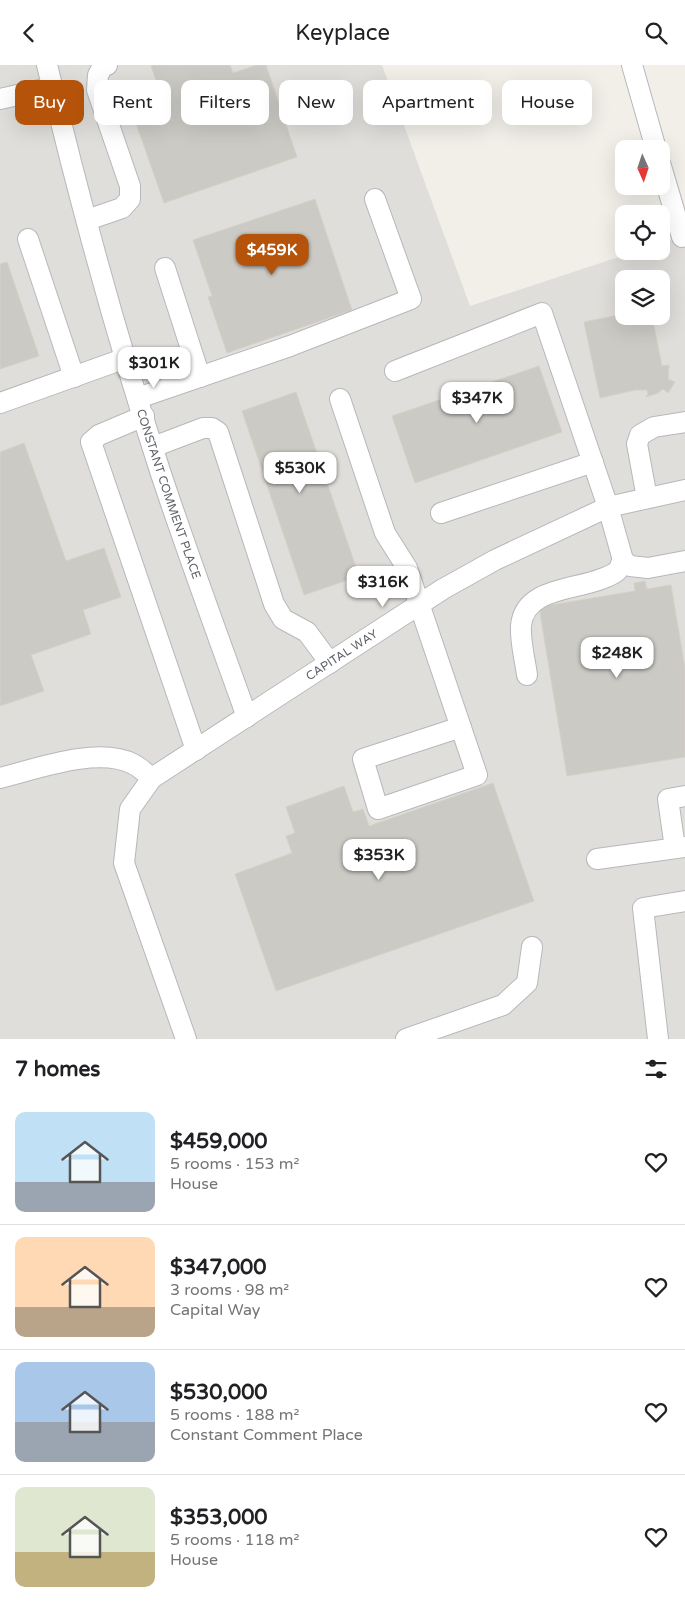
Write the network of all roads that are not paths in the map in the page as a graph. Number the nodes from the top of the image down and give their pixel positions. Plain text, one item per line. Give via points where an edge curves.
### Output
1 (47, 65) edge
2 (107, 65) edge
3 (632, 65) edge
4 (51, 80) edge
5 (15, 96) edge
6 (0, 99) edge
7 (63, 125) edge
8 (653, 140) edge
9 (670, 195) edge
10 (376, 199) dead end
11 (87, 220) junction
12 (28, 239) dead end
13 (684, 241) edge
14 (165, 268) dead end
15 (126, 358) junction
16 (396, 371) dead end
17 (74, 377) junction
18 (200, 377) junction
19 (340, 399) dead end
20 (0, 403) edge
21 (141, 407) junction
22 (685, 422) edge
23 (153, 447) junction
24 (592, 462) junction
25 (685, 490) edge
26 (647, 498) junction
27 (608, 507) junction
28 (441, 513) dead end
29 (623, 560) junction
30 (685, 561) edge
31 (420, 604) junction
32 (330, 663) junction
33 (528, 675) dead end
34 (247, 717) junction
35 (461, 727) junction
36 (196, 750) junction
37 (0, 778) edge
38 (152, 778) junction
39 (685, 796) edge
40 (680, 847) edge
41 (598, 859) dead end
42 (685, 901) edge
43 (532, 947) dead end
44 (186, 1039) edge
45 (406, 1039) edge
46 (658, 1039) edge

1 - 4 street, CONSTANT COMMENT PLACE
2 - 11 street via 98,75 97,90 130,186 130,199 122,208
3 - 8 street
5 - 6 street
7 - 11 street, CONSTANT COMMENT PLACE
9 - 13 street
10 - 18 street via 411,299
11 - 15 street, CONSTANT COMMENT PLACE
12 - 17 street
14 - 18 street
15 - 17 street
15 - 21 street, CONSTANT COMMENT PLACE
16 - 24 street via 542,313
17 - 20 street
18 - 21 street
19 - 31 street via 385,533 407,568
21 - 23 street, CONSTANT COMMENT PLACE
21 - 36 street via 91,442
22 - 26 street via 654,427 640,435 637,444
23 - 32 street via 203,428 218,432 274,604 283,619 307,632
23 - 34 street, CONSTANT COMMENT PLACE
24 - 27 street
24 - 28 street
25 - 26 street, CAPITAL WAY
26 - 27 street, CAPITAL WAY
27 - 29 street
27 - 31 street, CAPITAL WAY via 494,560
29 - 30 street via 630,566 648,568
29 - 33 street via 618,570 609,576 535,600 527,607 521,627
31 - 32 street, CAPITAL WAY
31 - 35 street
32 - 34 street, CAPITAL WAY
34 - 36 street, CAPITAL WAY
35 - 35 street via 477,775 378,809 363,759
36 - 38 street, CAPITAL WAY
37 - 38 street via 78,759 113,758 134,764
38 - 44 street, CAPITAL WAY via 130,809 124,863
39 - 40 street via 668,799
40 - 41 street
42 - 46 street via 643,909
43 - 45 street via 527,983 503,1005

